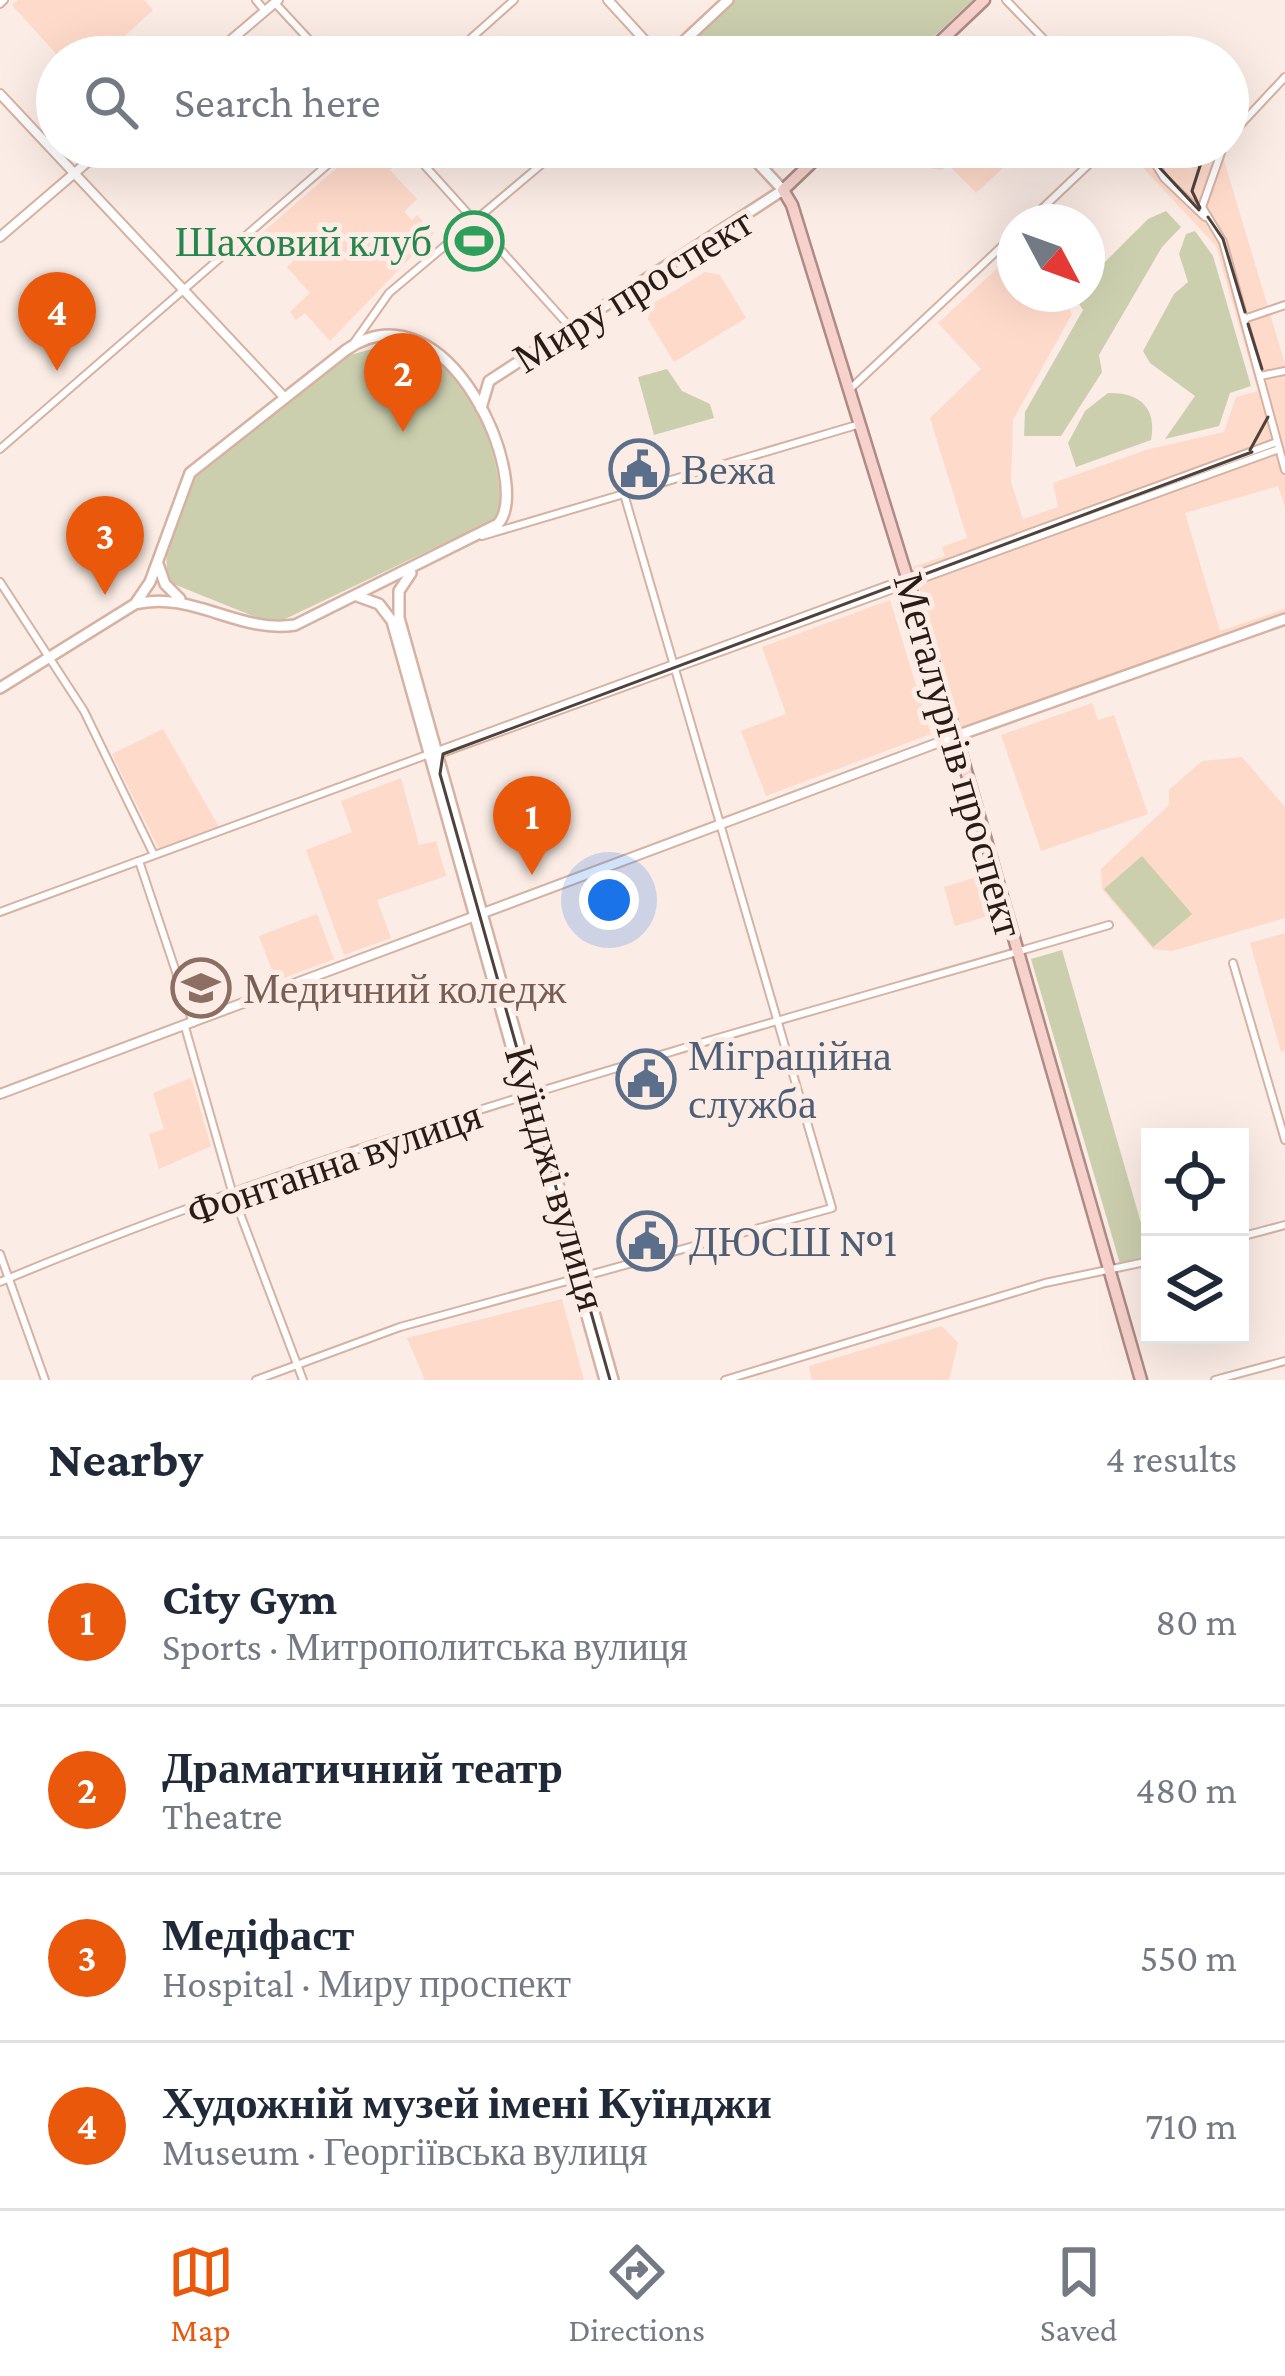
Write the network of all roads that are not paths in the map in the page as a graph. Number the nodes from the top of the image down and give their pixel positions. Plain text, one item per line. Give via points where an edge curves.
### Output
1 (256, 0) edge
2 (514, 0) edge
3 (608, 0) edge
4 (728, 0) edge
5 (984, 0) edge
6 (1006, 0) edge
7 (277, 1) edge
8 (266, 11) junction
9 (236, 36) edge
10 (307, 36) edge
11 (474, 36) edge
12 (643, 36) edge
13 (688, 36) edge
14 (946, 36) edge
15 (1041, 36) edge
16 (1285, 77) edge
17 (0, 94) edge
18 (1249, 112) edge
19 (36, 132) edge
20 (70, 168) edge
21 (81, 168) edge
22 (324, 168) edge
23 (427, 168) edge
24 (537, 168) edge
25 (763, 168) edge
26 (806, 168) edge
27 (1085, 168) edge
28 (1158, 168) edge
29 (1215, 168) edge
30 (75, 173) junction
31 (783, 190) junction
32 (1047, 204) edge
33 (1199, 209) junction
34 (475, 221) junction
35 (0, 237) edge
36 (997, 251) edge
37 (184, 290) junction
38 (1285, 305) edge
39 (1244, 319) junction
40 (571, 329) junction
41 (346, 350) junction
42 (1285, 371) edge
43 (460, 374) junction
44 (1260, 376) junction
45 (489, 381) junction
46 (849, 390) junction
47 (285, 398) junction
48 (481, 410) junction
49 (860, 424) junction
50 (1278, 445) junction
51 (0, 449) edge
52 (1285, 470) edge
53 (624, 494) junction
54 (472, 539) junction
55 (158, 560) junction
56 (419, 565) junction
57 (908, 580) junction
58 (0, 581) edge
59 (356, 596) junction
60 (184, 601) junction
61 (135, 604) junction
62 (1285, 619) edge
63 (52, 656) junction
64 (674, 665) junction
65 (0, 688) edge
66 (956, 736) junction
67 (434, 752) junction
68 (720, 825) junction
69 (155, 855) junction
70 (140, 861) junction
71 (0, 912) edge
72 (479, 916) junction
73 (1109, 925) dead end
74 (1017, 952) junction
75 (1233, 963) dead end
76 (778, 1023) junction
77 (189, 1026) junction
78 (0, 1094) edge
79 (530, 1097) junction
80 (1285, 1140) edge
81 (233, 1195) junction
82 (1285, 1225) edge
83 (1244, 1236) edge
84 (0, 1254) edge
85 (1141, 1263) edge
86 (1110, 1272) junction
87 (4, 1280) edge
88 (581, 1281) junction
89 (1285, 1360) edge
90 (297, 1365) junction
91 (45, 1380) edge
92 (256, 1380) edge
93 (303, 1380) edge
94 (609, 1380) edge
95 (725, 1380) edge
96 (1141, 1380) edge
97 (1215, 1380) edge

1 - 8 street
2 - 11 street
3 - 12 street
4 - 13 main road
5 - 14 highway
6 - 15 street
7 - 8 street
7 - 10 street
8 - 9 street
16 - 18 street
17 - 19 street
20 - 30 street
21 - 30 street
22 - 37 street
23 - 34 street
24 - 34 street
25 - 31 main road, Металургів проспект
26 - 31 highway, Миру проспект
27 - 32 street
28 - 33 street
29 - 33 street
30 - 35 street
30 - 37 street
31 - 40 main road, Миру проспект
31 - 46 highway, Металургів проспект
33 - 39 street via 1223,242
34 - 40 street
34 - 41 street via 389,292
36 - 46 street
37 - 47 street
37 - 51 street
38 - 39 street
39 - 44 street
40 - 45 main road, Миру проспект
41 - 43 main road, Миру проспект via 372,337 408,338 439,349
41 - 47 main road, Миру проспект
42 - 44 street
43 - 45 main road, Миру проспект
43 - 48 main road, Миру проспект
44 - 50 street
45 - 48 main road, Миру проспект
46 - 49 highway, Металургів проспект
47 - 55 main road, Миру проспект via 190,473
48 - 54 main road, Миру проспект via 509,502 502,520
49 - 53 street
49 - 57 highway, Металургів проспект
50 - 52 street
50 - 57 street
53 - 54 street
53 - 64 street
54 - 56 main road, Миру проспект
55 - 60 main road via 165,584
55 - 61 main road, Миру проспект
56 - 59 main road, Миру проспект
56 - 67 main road, Куїнджі вулиця via 405,579 398,608
57 - 64 street
57 - 66 highway, Металургів проспект
58 - 63 street
59 - 60 main road, Миру проспект via 284,626
59 - 67 main road, Куїнджі вулиця via 379,604 392,621
60 - 61 main road, Миру проспект
61 - 63 main road, Миру проспект
62 - 66 main road
63 - 65 main road, Миру проспект
63 - 69 street
64 - 67 street
64 - 68 street
66 - 68 street
66 - 74 highway, Металургів проспект
67 - 69 street
67 - 72 main road, Куїнджі вулиця
68 - 72 street
68 - 76 street
69 - 70 street
70 - 71 street
70 - 77 street
72 - 77 street
72 - 79 main road, Куїнджі вулиця
73 - 74 street, Фонтанна вулиця
74 - 76 street, Фонтанна вулиця
74 - 86 highway, Металургів проспект
75 - 80 street
76 - 79 street, Фонтанна вулиця
76 - 88 street via 832,1208
77 - 78 street
77 - 81 street
79 - 81 street, Фонтанна вулиця
79 - 88 main road, Куїнджі вулиця
81 - 87 street, Фонтанна вулиця
81 - 90 street
82 - 83 street
84 - 87 street
85 - 86 street
86 - 95 street via 1045,1283
86 - 96 highway, Металургів проспект
87 - 91 street
88 - 90 street via 400,1327
88 - 94 main road, Куїнджі вулиця
89 - 97 street
90 - 92 street
90 - 93 street

